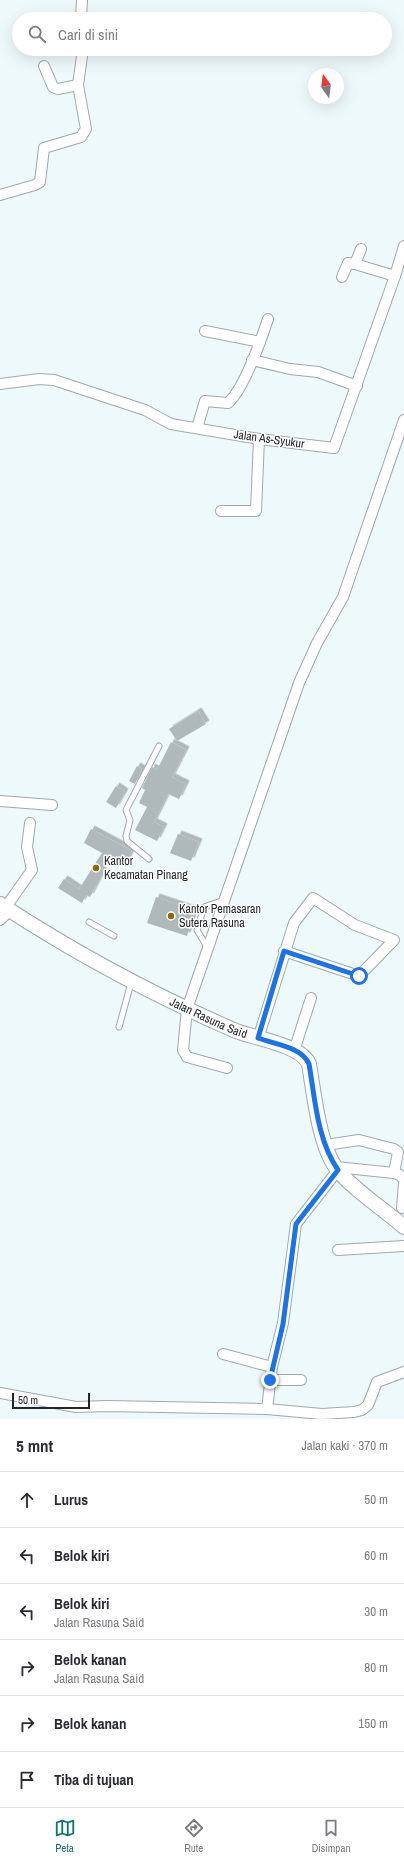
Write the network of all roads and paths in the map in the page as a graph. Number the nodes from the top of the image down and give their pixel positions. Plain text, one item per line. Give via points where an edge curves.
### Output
1 (82, 0) edge
2 (81, 12) edge
3 (82, 56) edge
4 (44, 66) dead end
5 (78, 85) junction
6 (0, 195) edge
7 (404, 246) edge
8 (361, 249) dead end
9 (355, 264) junction
10 (395, 276) junction
11 (342, 277) dead end
12 (268, 319) dead end
13 (205, 331) dead end
14 (260, 342) junction
15 (252, 360) junction
16 (0, 384) edge
17 (357, 386) junction
18 (404, 420) edge
19 (197, 428) junction
20 (259, 439) junction
21 (221, 511) dead end
22 (159, 746) dead end
23 (0, 801) edge
24 (52, 805) dead end
25 (30, 823) dead end
26 (149, 859) dead end
27 (224, 900) junction
28 (4, 911) edge
29 (89, 922) dead end
30 (114, 936) dead end
31 (208, 947) junction
32 (284, 951) junction
33 (131, 982) junction
34 (311, 998) dead end
35 (187, 1009) junction
36 (119, 1027) dead end
37 (258, 1038) junction
38 (294, 1051) junction
39 (227, 1068) dead end
40 (326, 1145) junction
41 (336, 1168) junction
42 (394, 1173) junction
43 (404, 1180) edge
44 (404, 1183) edge
45 (380, 1206) junction
46 (403, 1209) edge
47 (404, 1227) edge
48 (404, 1246) edge
49 (338, 1250) dead end
50 (223, 1354) dead end
51 (272, 1367) junction
52 (404, 1372) edge
53 (270, 1380) junction
54 (301, 1380) dead end
55 (0, 1393) edge
56 (267, 1409) junction

1 - 2 street
3 - 5 street
4 - 5 street via 53,87 58,89
5 - 6 street via 86,130 84,134 44,148 40,182
7 - 10 street, Jalan As-Syukur
8 - 9 street
9 - 10 street
9 - 11 street via 348,263
10 - 17 street, Jalan As-Syukur
12 - 14 street
13 - 14 street
14 - 15 street
15 - 17 street via 290,369 318,372
15 - 19 street via 234,398 228,402 205,401
16 - 19 street, Jalan As-Syukur via 39,379 54,380 145,410 171,424
17 - 20 street, Jalan As-Syukur via 334,448
18 - 27 street via 343,597 317,643 299,683
19 - 20 street, Jalan As-Syukur
20 - 21 street via 256,511
22 - 26 lane via 126,810 130,820 126,841
23 - 24 street
25 - 28 street via 27,847 32,870
27 - 31 street
27 - 31 lane via 204,908 198,930
28 - 33 main road, Jalan Rasuna Said
29 - 30 lane
31 - 35 street
32 - 32 street via 359,976 394,940 355,925 312,898 294,923
32 - 37 street
33 - 35 main road, Jalan Rasuna Said
33 - 36 lane
34 - 38 street
35 - 37 main road, Jalan Rasuna Said via 238,1032
35 - 39 street via 184,1054
37 - 38 main road, Jalan Rasuna Said
38 - 40 main road, Jalan Rasuna Said via 306,1058 309,1064
40 - 41 main road, Jalan Rasuna Said
40 - 42 street via 359,1140 394,1149 398,1156
41 - 42 street
41 - 45 main road, Jalan Rasuna Said
41 - 51 street via 296,1224 283,1324
42 - 43 street via 400,1174
44 - 46 street
45 - 46 street
45 - 47 main road, Jalan Rasuna Said
48 - 49 street
50 - 51 street
51 - 53 street
52 - 56 street via 377,1382 368,1405 362,1410 322,1414
53 - 54 street
53 - 56 street
55 - 56 street via 76,1407

